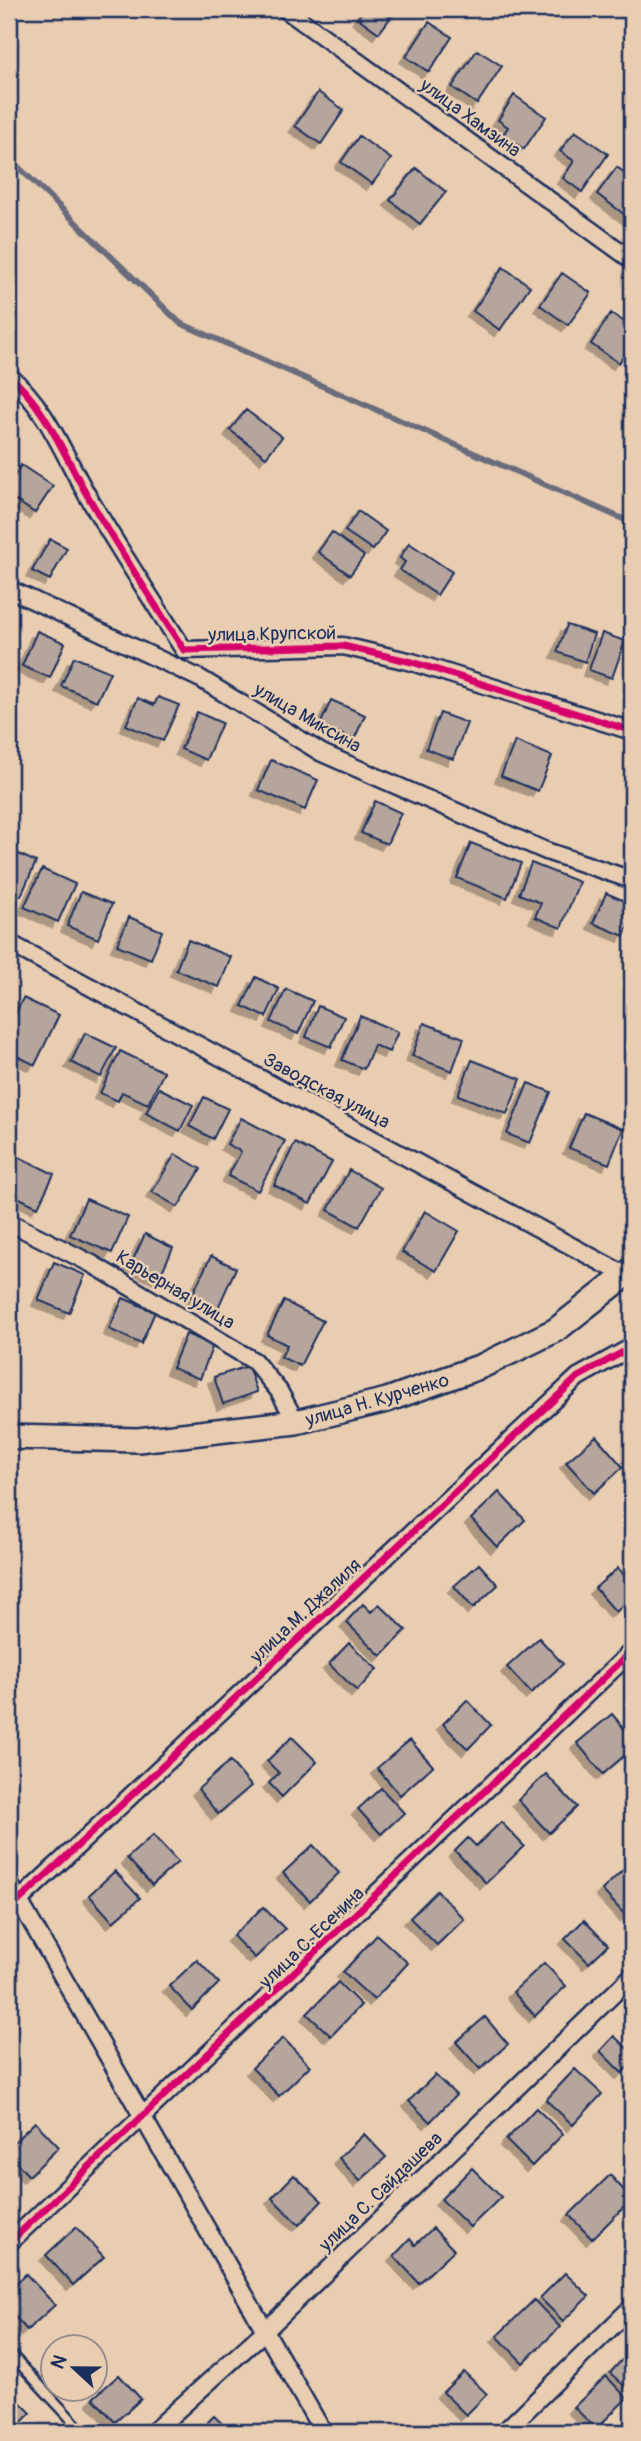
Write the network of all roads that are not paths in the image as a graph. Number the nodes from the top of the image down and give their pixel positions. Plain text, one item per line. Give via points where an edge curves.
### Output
1 (285, 9) edge
2 (632, 260) edge
3 (9, 376) edge
4 (9, 589) edge
5 (126, 644) junction
6 (184, 650) junction
7 (632, 731) edge
8 (632, 880) edge
9 (9, 943) edge
10 (9, 1222) edge
11 (628, 1273) edge
12 (632, 1347) edge
13 (296, 1422) junction
14 (9, 1437) edge
15 (632, 1651) edge
16 (9, 1883) edge
17 (14, 1905) edge
18 (632, 1976) edge
19 (144, 2118) junction
20 (9, 2243) edge
21 (632, 2307) edge
22 (266, 2330) junction
23 (9, 2352) edge
24 (83, 2432) edge
25 (153, 2432) edge
26 (323, 2432) edge
27 (505, 2432) edge

1 - 2 street, улица Хамзина
3 - 6 street, улица Крупской via 23,387 47,421 110,534
4 - 5 street, улица Миксина
5 - 6 street
5 - 8 street, улица Миксина via 201,679 322,753 547,850
6 - 7 street, улица Крупской via 343,646 412,662
9 - 11 street, Заводская улица
10 - 13 street, Карьерная улица via 92,1264 254,1361 279,1391
11 - 13 main road, улица Н. Курченко via 556,1330 482,1366 387,1400
12 - 17 street, улица М. Джалиля via 578,1377
13 - 14 main road, улица Н. Курченко via 138,1440
15 - 19 street, улица С. Есенина
16 - 17 street
17 - 19 street
18 - 22 street, улица С. Сайдашева
19 - 20 street, улица С. Есенина
19 - 22 street
21 - 27 street
22 - 25 street, улица С. Сайдашева
22 - 26 street
23 - 24 lane

